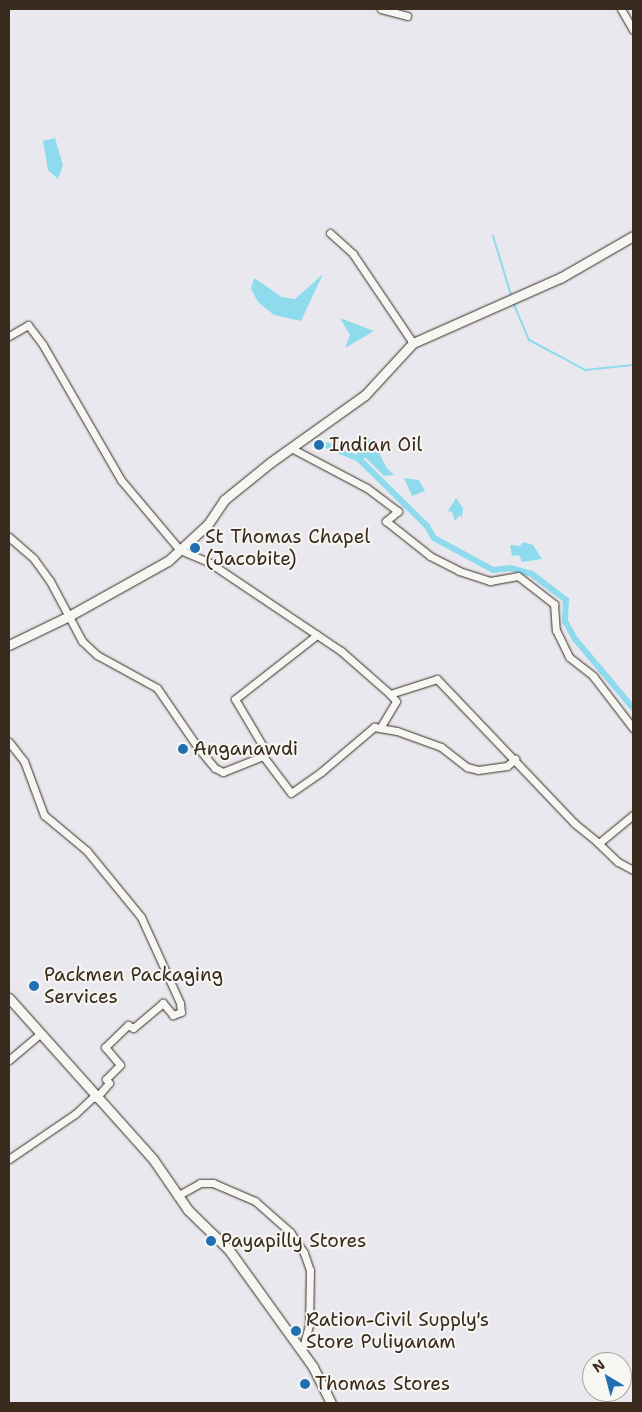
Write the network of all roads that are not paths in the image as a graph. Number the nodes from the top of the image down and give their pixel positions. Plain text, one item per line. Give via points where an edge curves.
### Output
1 (381, 9) edge
2 (621, 9) edge
3 (407, 16) dead end
4 (633, 30) edge
5 (330, 233) dead end
6 (633, 236) edge
7 (9, 336) edge
8 (413, 343) junction
9 (291, 448) junction
10 (9, 537) edge
11 (180, 550) junction
12 (68, 616) junction
13 (317, 634) junction
14 (9, 645) edge
15 (390, 694) junction
16 (380, 728) junction
17 (633, 728) edge
18 (9, 742) edge
19 (263, 756) junction
20 (515, 759) junction
21 (633, 816) edge
22 (596, 841) junction
23 (633, 870) edge
24 (9, 998) edge
25 (41, 1033) junction
26 (9, 1060) edge
27 (95, 1097) junction
28 (9, 1159) edge
29 (177, 1196) junction
30 (302, 1351) junction
31 (331, 1403) edge

1 - 3 street
2 - 4 street
5 - 8 street via 353,254
6 - 8 main road via 560,278
7 - 11 street via 28,325 43,345 120,480
8 - 9 main road via 365,395
9 - 11 main road via 224,500 208,524
9 - 17 street via 375,494 398,512 386,521 430,556 459,571 490,581 518,576 554,604 556,630 569,657 593,676
10 - 12 street via 34,559
11 - 12 main road via 168,561
11 - 13 street via 210,563
12 - 14 main road
12 - 19 street via 82,641 97,655 157,688 215,768 224,772
13 - 15 street
13 - 19 street via 236,699 264,748
15 - 16 street via 396,701
15 - 20 street via 437,679
16 - 19 street via 374,727 322,772 291,793
16 - 20 street via 442,747 467,767 478,770 501,768
18 - 27 street via 24,761 44,815 87,851 141,917 180,1003 181,1012 173,1015 164,1003 134,1028 128,1025 105,1047 120,1065 106,1079 109,1084
20 - 22 street via 574,823
21 - 22 street
22 - 23 street via 618,862
24 - 25 main road
25 - 26 street
25 - 27 main road
27 - 28 street
27 - 29 main road via 153,1159
29 - 30 main road via 229,1250
29 - 30 street via 200,1183 213,1184 255,1201 290,1232 304,1253 310,1270 309,1325
30 - 31 main road

